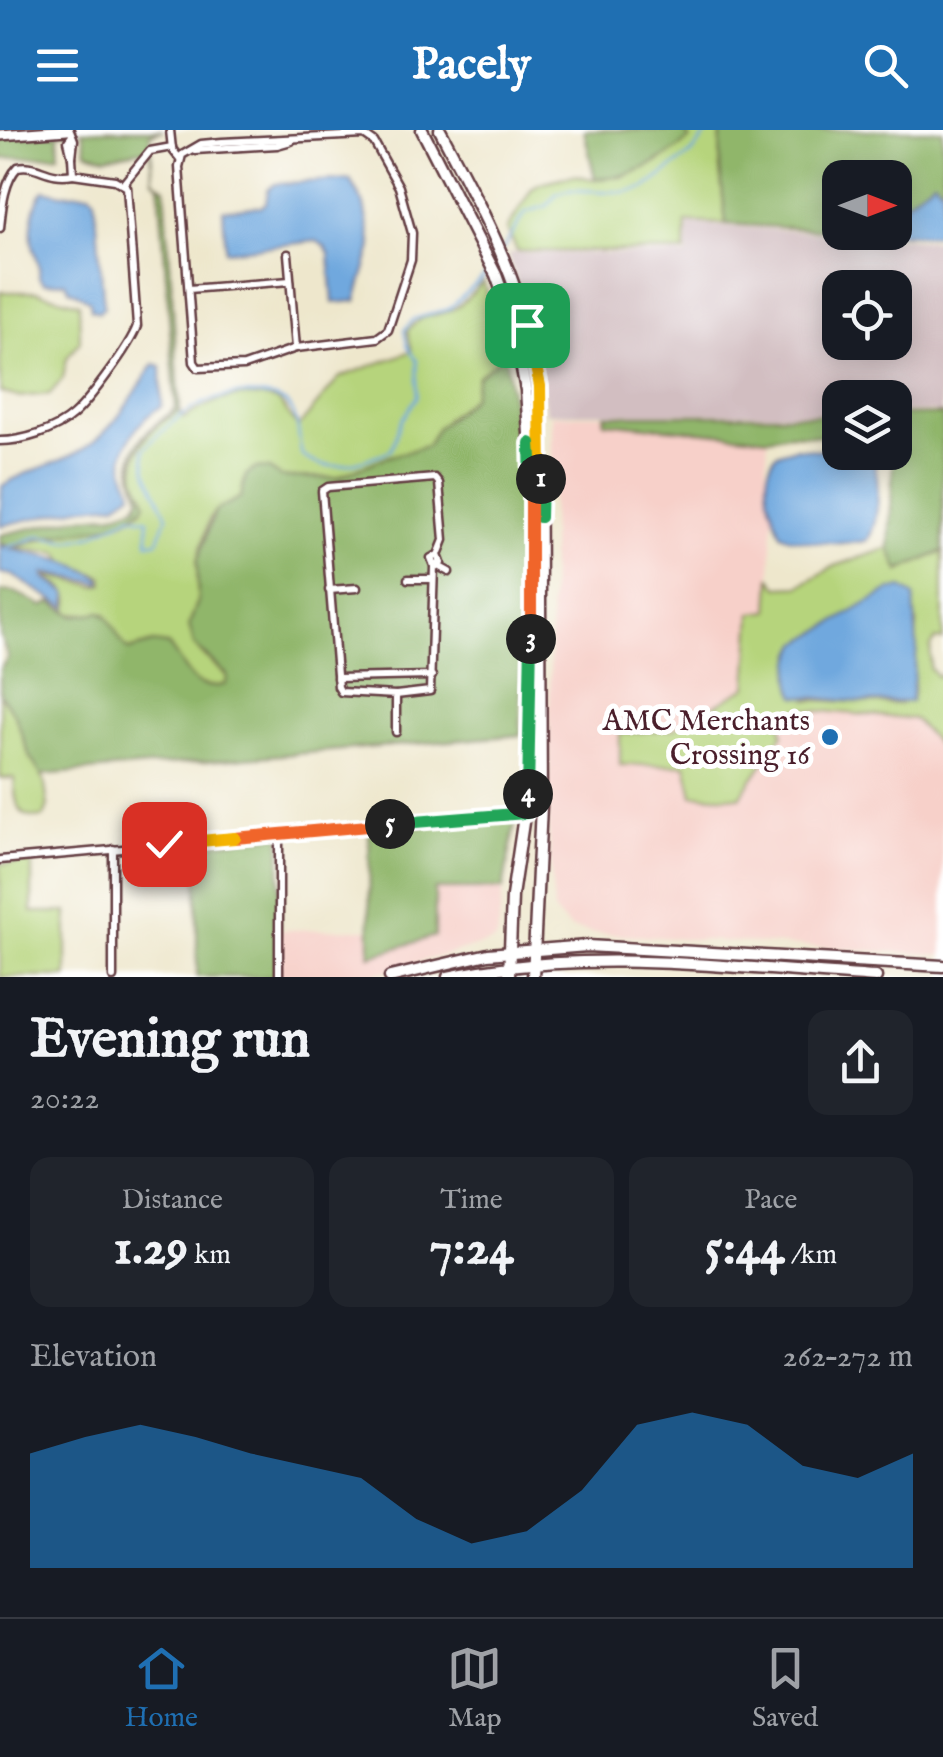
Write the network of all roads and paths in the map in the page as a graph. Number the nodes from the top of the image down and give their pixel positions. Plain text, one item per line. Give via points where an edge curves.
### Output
1 (170, 130) edge
2 (244, 130) edge
3 (422, 130) edge
4 (440, 130) edge
5 (234, 131) edge
6 (69, 132) edge
7 (0, 136) edge
8 (240, 144) junction
9 (172, 147) junction
10 (180, 159) junction
11 (73, 174) junction
12 (124, 184) junction
13 (0, 228) edge
14 (288, 254) dead end
15 (290, 281) junction
16 (189, 289) junction
17 (296, 348) junction
18 (0, 442) edge
19 (530, 443) junction
20 (540, 517) junction
21 (438, 562) junction
22 (451, 570) dead end
23 (408, 579) dead end
24 (432, 579) junction
25 (356, 588) dead end
26 (329, 590) junction
27 (432, 676) junction
28 (337, 678) junction
29 (396, 694) junction
30 (396, 732) dead end
31 (526, 813) junction
32 (279, 834) junction
33 (113, 849) junction
34 (0, 860) edge
35 (535, 918) junction
36 (564, 947) junction
37 (534, 949) junction
38 (509, 952) junction
39 (727, 953) junction
40 (782, 956) junction
41 (533, 964) junction
42 (662, 964) junction
43 (943, 966) edge
44 (724, 968) junction
45 (509, 972) edge
46 (113, 977) edge
47 (278, 977) edge
48 (390, 977) edge
49 (448, 977) edge
50 (532, 977) edge
51 (876, 977) edge

1 - 9 street
2 - 8 street
3 - 19 main road via 496,275 520,354
4 - 20 main road via 500,244 532,343 540,386
5 - 8 street
6 - 7 street
6 - 11 street
8 - 10 street via 193,150
8 - 17 street via 370,136 405,201 413,249 388,330 366,341
9 - 10 street
9 - 12 street via 150,151
10 - 16 street
11 - 12 street
11 - 13 street via 18,167
12 - 18 street via 135,333 71,417 24,439
14 - 15 street
15 - 16 street
15 - 17 street
16 - 17 street via 198,368 244,366
19 - 20 main road
19 - 31 main road
20 - 35 main road via 542,806
21 - 22 street
21 - 24 street
21 - 26 street via 444,540 435,478 324,488
23 - 24 street
24 - 27 street
25 - 26 street
26 - 28 street
27 - 28 street
27 - 29 street via 429,693
28 - 29 street via 346,694
29 - 30 street
31 - 32 street
31 - 38 main road
32 - 33 street
32 - 47 street
33 - 34 street
33 - 46 street
35 - 36 main road via 544,937
35 - 37 main road
36 - 37 main road
36 - 39 main road
37 - 38 main road
37 - 41 main road
38 - 45 main road
38 - 48 main road
39 - 40 main road
39 - 42 main road via 716,961
40 - 43 main road
40 - 44 main road via 732,960
41 - 42 main road
41 - 45 main road
41 - 50 main road
42 - 44 main road
44 - 51 main road
45 - 49 main road

